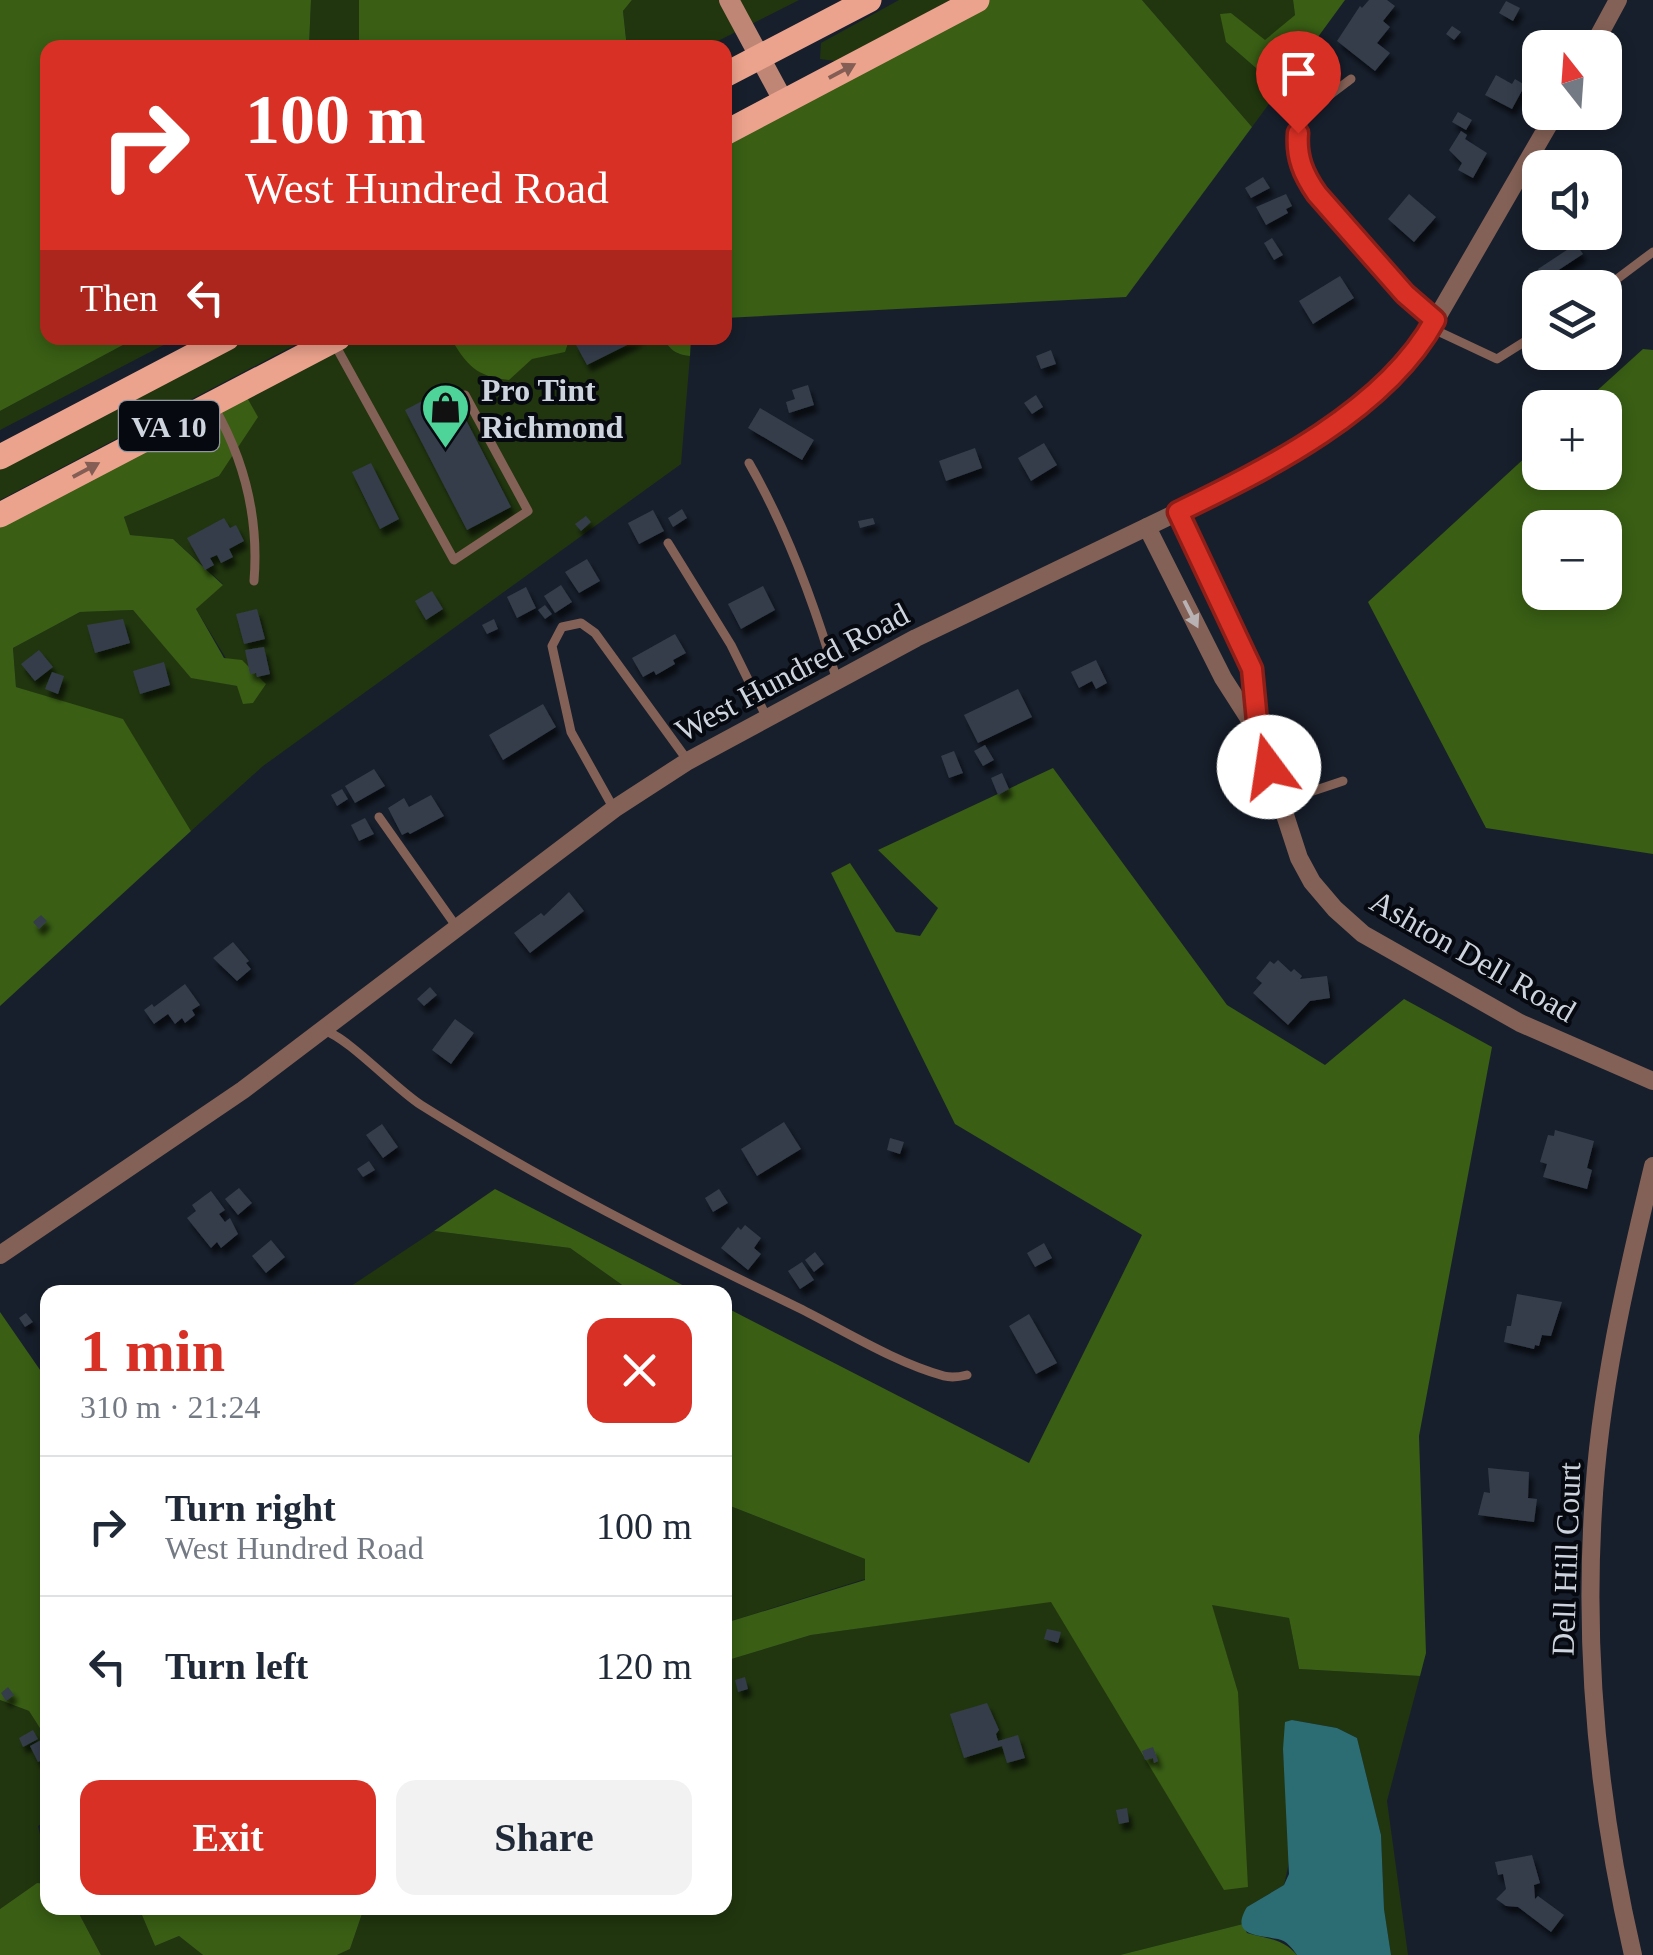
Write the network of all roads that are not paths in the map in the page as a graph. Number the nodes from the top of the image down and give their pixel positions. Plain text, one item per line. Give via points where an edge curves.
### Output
1 (729, 0) edge
2 (869, 0) edge
3 (977, 0) edge
4 (1618, 0) edge
5 (1602, 30) edge
6 (759, 58) junction
7 (732, 72) edge
8 (1350, 78) dead end
9 (784, 102) junction
10 (732, 129) edge
11 (1546, 130) edge
12 (1653, 252) edge
13 (1622, 275) edge
14 (1433, 324) junction
15 (1522, 343) edge
16 (213, 345) edge
17 (325, 345) edge
18 (339, 345) edge
19 (465, 395) dead end
20 (212, 404) junction
21 (0, 458) edge
22 (749, 463) dead end
23 (1178, 512) junction
24 (0, 514) edge
25 (1146, 527) junction
26 (668, 543) dead end
27 (254, 581) dead end
28 (837, 680) junction
29 (768, 718) junction
30 (1258, 732) junction
31 (688, 761) junction
32 (1342, 780) dead end
33 (1280, 802) junction
34 (614, 808) junction
35 (379, 818) dead end
36 (456, 926) junction
37 (322, 1031) junction
38 (1653, 1081) edge
39 (1653, 1166) edge
40 (0, 1255) edge
41 (967, 1376) dead end
42 (1634, 1955) edge

1 - 6 street
2 - 6 main road
9 -> 3 main road
4 - 5 street
6 - 7 main road
6 - 9 street
8 - 14 lane via 1302,126 1296,152 1336,218
9 - 10 main road
11 - 14 street, West Hundred Road
12 - 13 lane
14 - 15 lane via 1498,358
14 - 23 street, West Hundred Road via 1382,384 1338,421
16 - 21 main road, VA 10
17 - 20 main road, VA 10
18 - 19 lane via 454,560 528,510
24 -> 20 main road, VA 10
20 - 27 lane via 248,490 256,535
22 - 28 lane via 806,586
23 - 25 street, West Hundred Road
23 - 30 street, Ashton Dell Road via 1252,669
25 - 28 street, West Hundred Road
25 -> 30 street, Ashton Dell Road
26 - 29 lane
28 - 29 street, West Hundred Road
29 - 31 street, West Hundred Road
30 - 33 street, Ashton Dell Road
31 - 34 street, West Hundred Road
31 - 34 lane via 596,633 581,623 562,627 552,646 571,732
32 - 33 lane
33 - 38 street, Ashton Dell Road via 1312,882 1363,934 1520,1023
34 - 36 street, West Hundred Road
35 - 36 lane
36 - 37 street, West Hundred Road
37 - 40 street, West Hundred Road
37 - 41 lane via 342,1039 417,1103 535,1174 900,1358 946,1377
39 - 42 street, Dell Hill Court via 1616,1334 1592,1510 1598,1772

